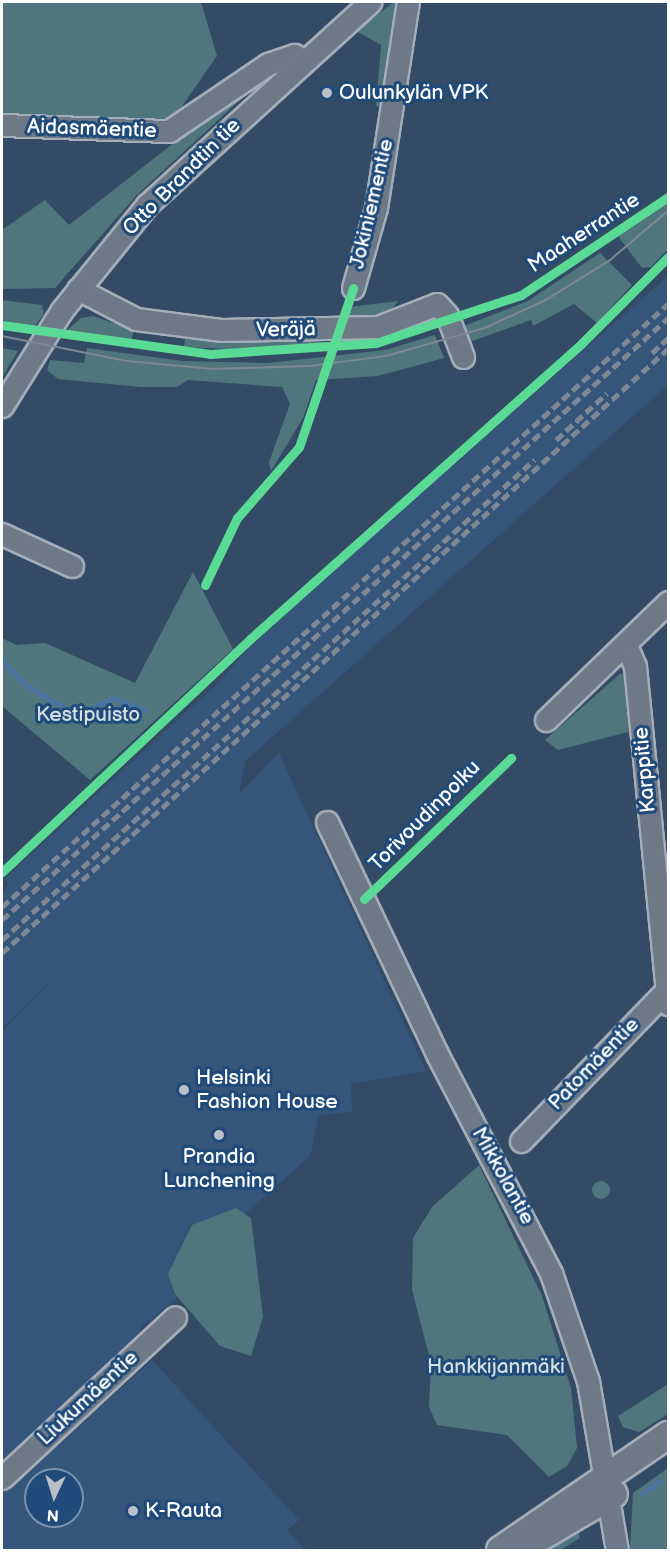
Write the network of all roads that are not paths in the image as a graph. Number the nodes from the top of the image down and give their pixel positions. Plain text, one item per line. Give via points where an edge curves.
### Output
1 (370, 2) edge
2 (408, 2) edge
3 (303, 60) junction
4 (2, 125) edge
5 (353, 288) dead end
6 (78, 289) junction
7 (463, 357) dead end
8 (2, 406) edge
9 (2, 534) edge
10 (72, 566) dead end
11 (669, 602) edge
12 (626, 645) junction
13 (546, 720) dead end
14 (327, 822) dead end
15 (668, 994) edge
16 (521, 1141) dead end
17 (175, 1317) dead end
18 (669, 1435) edge
19 (669, 1451) edge
20 (2, 1478) edge
21 (609, 1487) junction
22 (500, 1551) edge
23 (519, 1551) edge
24 (616, 1551) edge

1 - 3 street, Otto Brandtin tie
2 - 5 street, Jokiniementie via 376,208
3 - 4 street, Aidasmäentie via 294,55 268,64 169,131
3 - 6 street, Otto Brandtin tie via 147,205
6 - 7 street, Veräjä via 136,319 222,330 378,327 437,304 447,315
6 - 8 street, Otto Brandtin tie
9 - 10 street
11 - 12 street
12 - 13 street
12 - 15 street, Karppitie via 635,666
14 - 21 street, Mikkolantie via 437,1054 537,1238 579,1346
15 - 16 street, Patomäentie
17 - 20 street, Liukumäentie
18 - 21 main road
19 - 21 main road
21 - 22 main road
21 - 23 main road
21 - 24 street, Mikkolantie

